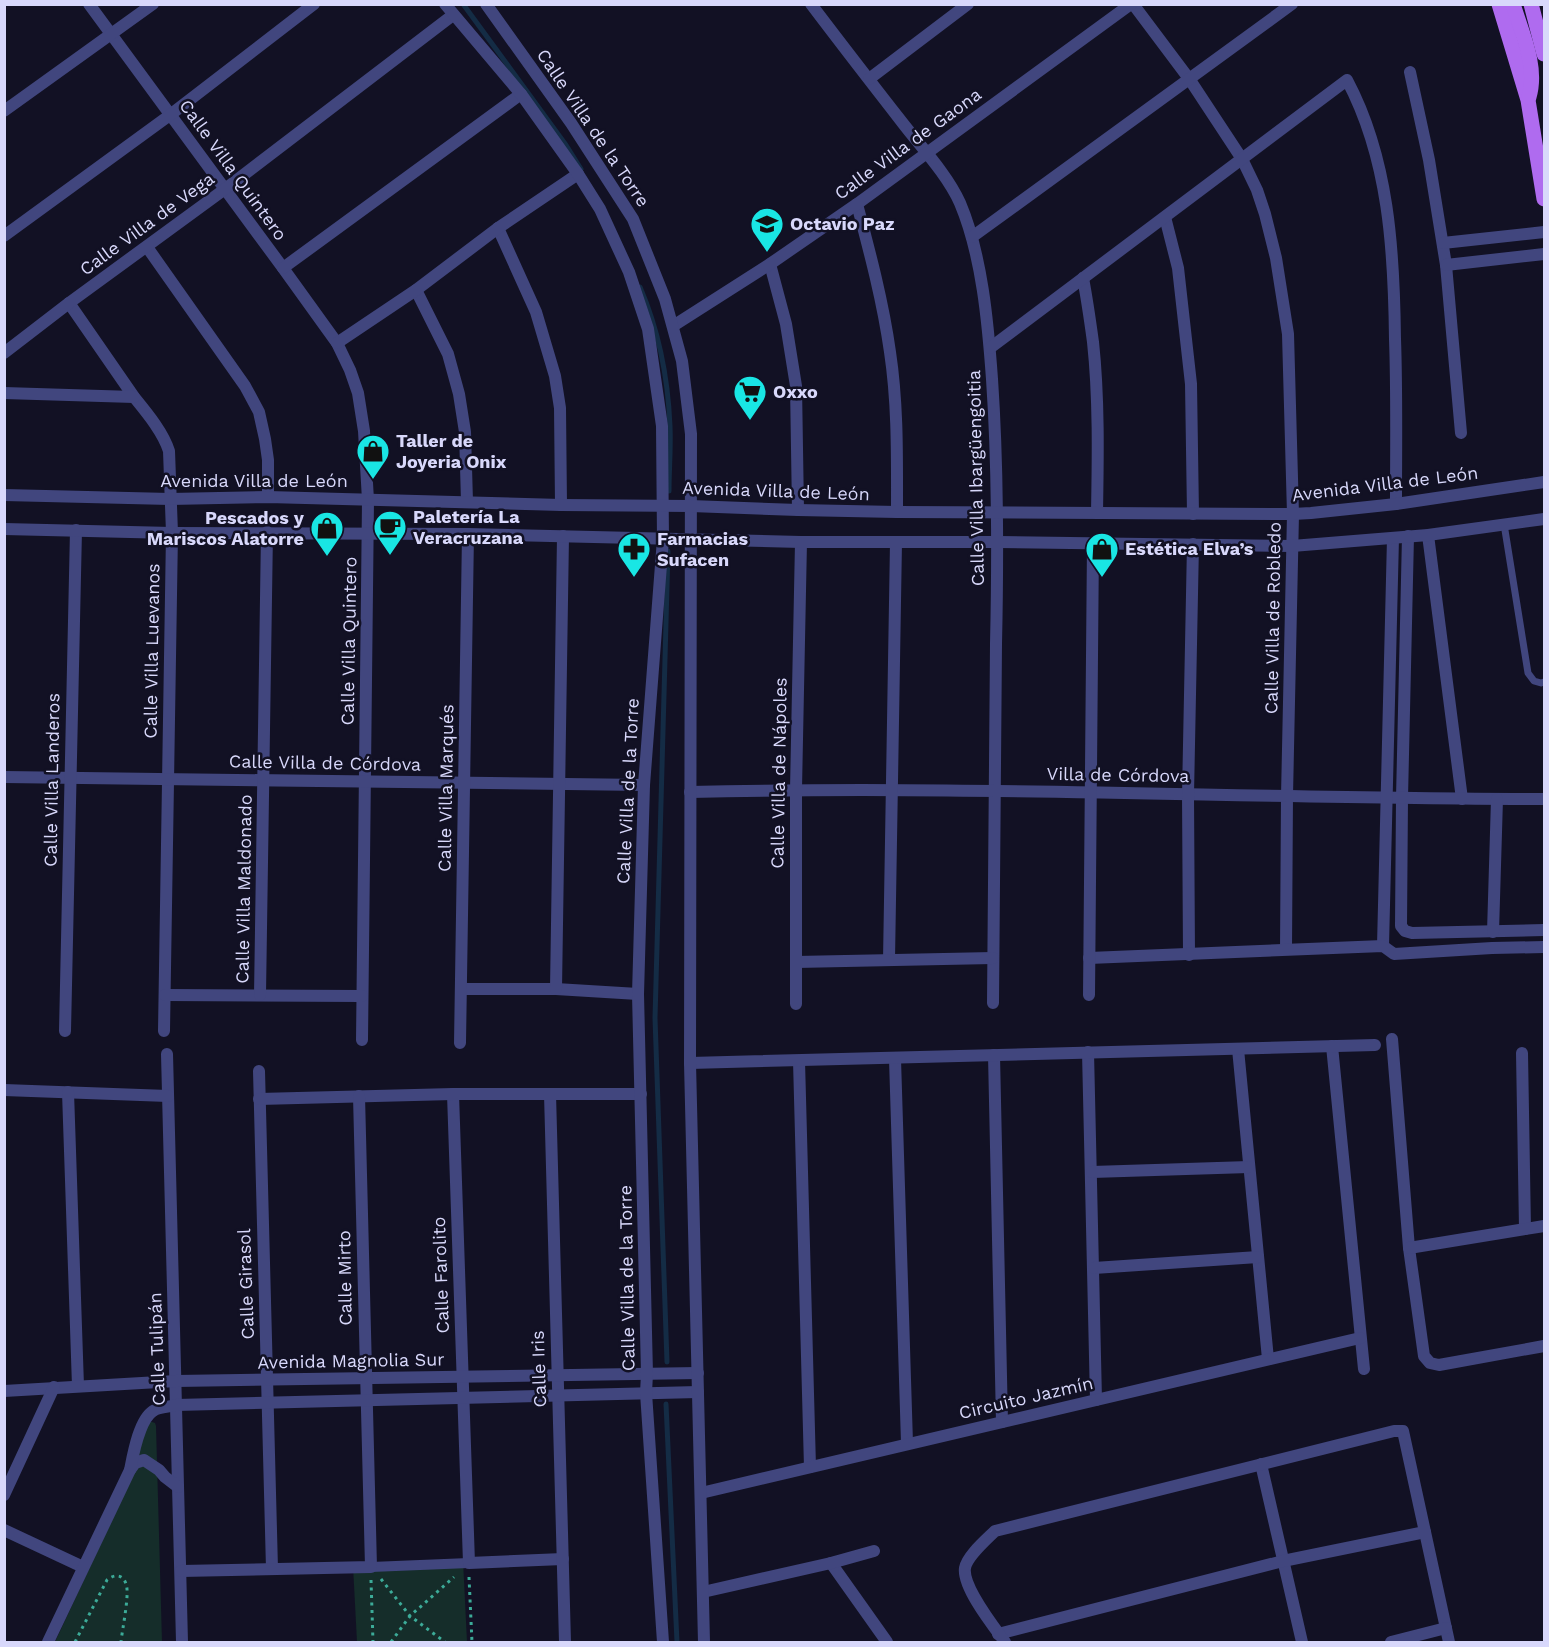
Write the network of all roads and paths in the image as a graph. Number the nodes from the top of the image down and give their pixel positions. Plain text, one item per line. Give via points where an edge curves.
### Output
1 (89, 4) edge
2 (153, 4) edge
3 (314, 4) edge
4 (445, 4) edge
5 (486, 4) edge
6 (811, 4) edge
7 (968, 4) edge
8 (1132, 4) edge
9 (1292, 4) edge
10 (1499, 4) edge
11 (1513, 4) edge
12 (1531, 4) edge
13 (453, 15) junction
14 (111, 35) junction
15 (1543, 43) edge
16 (1410, 72) dead end
17 (868, 79) junction
18 (1190, 80) junction
19 (520, 94) junction
20 (1528, 100) junction
21 (4, 111) edge
22 (170, 115) junction
23 (927, 154) junction
24 (1242, 159) junction
25 (578, 174) junction
26 (225, 189) junction
27 (1545, 199) edge
28 (857, 204) junction
29 (1165, 217) junction
30 (498, 228) junction
31 (1545, 232) edge
32 (4, 236) edge
33 (972, 237) junction
34 (1443, 243) junction
35 (147, 247) junction
36 (1545, 254) edge
37 (770, 264) junction
38 (1446, 265) junction
39 (283, 268) junction
40 (1083, 278) junction
41 (416, 290) junction
42 (69, 303) junction
43 (673, 326) junction
44 (337, 343) junction
45 (990, 348) junction
46 (4, 353) edge
47 (4, 393) edge
48 (134, 397) junction
49 (1461, 433) dead end
50 (1545, 482) edge
51 (4, 495) edge
52 (268, 497) junction
53 (170, 499) junction
54 (368, 500) junction
55 (467, 502) junction
56 (1396, 504) junction
57 (561, 505) junction
58 (662, 506) junction
59 (691, 506) junction
60 (798, 510) junction
61 (897, 512) junction
62 (997, 513) junction
63 (1097, 513) junction
64 (1193, 514) junction
65 (1293, 514) junction
66 (1545, 519) edge
67 (1504, 525) junction
68 (4, 529) edge
69 (76, 530) junction
70 (267, 532) junction
71 (368, 532) junction
72 (172, 533) junction
73 (468, 534) junction
74 (1428, 535) junction
75 (562, 536) junction
76 (1408, 536) junction
77 (690, 538) junction
78 (1393, 538) junction
79 (663, 539) junction
80 (801, 542) junction
81 (896, 542) junction
82 (998, 542) junction
83 (1093, 543) junction
84 (1193, 544) junction
85 (1292, 546) junction
86 (1545, 682) edge
87 (4, 777) edge
88 (70, 778) junction
89 (168, 779) junction
90 (263, 780) junction
91 (365, 781) junction
92 (464, 782) junction
93 (559, 783) junction
94 (644, 785) junction
95 (796, 789) junction
96 (892, 789) junction
97 (993, 790) junction
98 (690, 792) junction
99 (1090, 792) junction
100 (1188, 795) junction
101 (1287, 796) junction
102 (1386, 798) junction
103 (1402, 798) junction
104 (1462, 799) junction
105 (1497, 799) junction
106 (1545, 799) edge
107 (1545, 930) edge
108 (1493, 932) junction
109 (1383, 946) junction
110 (1545, 947) edge
111 (1286, 950) junction
112 (1189, 955) junction
113 (993, 958) junction
114 (1089, 958) junction
115 (889, 960) junction
116 (796, 963) junction
117 (461, 989) junction
118 (556, 989) junction
119 (638, 994) junction
120 (165, 995) junction
121 (260, 995) junction
122 (1089, 995) dead end
123 (363, 996) junction
124 (993, 1003) dead end
125 (796, 1004) dead end
126 (65, 1031) dead end
127 (164, 1031) dead end
128 (1392, 1039) dead end
129 (362, 1040) dead end
130 (460, 1043) dead end
131 (1375, 1045) dead end
132 (1332, 1046) junction
133 (1238, 1049) junction
134 (1088, 1052) junction
135 (1522, 1053) dead end
136 (166, 1054) dead end
137 (993, 1055) junction
138 (895, 1059) junction
139 (799, 1061) junction
140 (690, 1064) junction
141 (258, 1071) dead end
142 (4, 1090) edge
143 (68, 1092) junction
144 (453, 1094) junction
145 (550, 1094) junction
146 (641, 1094) junction
147 (168, 1096) junction
148 (359, 1096) junction
149 (259, 1099) junction
150 (1249, 1167) junction
151 (1092, 1172) junction
152 (1545, 1226) edge
153 (1525, 1229) junction
154 (1409, 1248) junction
155 (1258, 1257) junction
156 (1094, 1268) junction
157 (1360, 1338) junction
158 (1545, 1346) edge
159 (1268, 1359) junction
160 (1364, 1369) dead end
161 (698, 1373) junction
162 (647, 1374) junction
163 (558, 1376) junction
164 (462, 1377) junction
165 (365, 1378) junction
166 (267, 1380) junction
167 (176, 1381) junction
168 (78, 1386) junction
169 (54, 1387) junction
170 (4, 1392) edge
171 (698, 1392) junction
172 (646, 1393) junction
173 (558, 1395) junction
174 (463, 1398) junction
175 (366, 1400) junction
176 (1096, 1400) junction
177 (268, 1403) junction
178 (176, 1405) junction
179 (1002, 1422) junction
180 (907, 1443) junction
181 (1262, 1464) junction
182 (810, 1467) junction
183 (130, 1470) junction
184 (178, 1487) junction
185 (701, 1493) junction
186 (4, 1496) edge
187 (4, 1530) edge
188 (1425, 1532) junction
189 (874, 1551) dead end
190 (563, 1559) junction
191 (1283, 1561) junction
192 (468, 1563) junction
193 (831, 1563) junction
194 (83, 1567) junction
195 (370, 1567) junction
196 (272, 1569) junction
197 (181, 1571) junction
198 (703, 1592) junction
199 (410, 1616) junction
200 (1446, 1628) junction
201 (1002, 1638) edge
202 (48, 1642) edge
203 (75, 1642) edge
204 (121, 1642) edge
205 (182, 1642) edge
206 (373, 1642) edge
207 (391, 1642) edge
208 (445, 1642) edge
209 (472, 1642) edge
210 (565, 1642) edge
211 (663, 1642) edge
212 (704, 1642) edge
213 (887, 1642) edge
214 (1302, 1642) edge
215 (1391, 1642) edge
216 (1449, 1642) edge

1 - 14 street, Calle Villa Quintero
2 - 14 street
3 - 22 street
4 - 13 street, Calle Villa de la Torre
5 - 43 street, Calle Villa de la Torre via 571,123 633,219
6 - 17 street, Calle Villa Ibargüengoitia
7 - 17 street
8 - 18 street, Calle Villa de Robledo
8 - 23 street, Calle Villa de Gaona
9 - 18 street
10 - 20 main road
11 - 20 main road via 1533,77
12 - 15 main road
13 - 19 street, Calle Villa de la Torre
13 - 26 street, Calle Villa de Vega
14 - 21 street
14 - 22 street, Calle Villa Quintero
16 - 34 street
17 - 23 street, Calle Villa Ibargüengoitia
18 - 24 street, Calle Villa de Robledo
18 - 33 street
19 - 25 street, Calle Villa de la Torre
19 - 39 street
20 - 27 main road
22 - 26 street, Calle Villa Quintero
22 - 32 street
23 - 28 street, Calle Villa de Gaona
23 - 33 street, Calle Villa Ibargüengoitia via 959,202
24 - 29 street
24 - 56 street via 1347,80 1373,146 1385,196 1393,264
24 - 65 street, Calle Villa de Robledo via 1266,214 1288,334
25 - 30 street
25 - 58 street, Calle Villa de la Torre via 600,209 629,272 648,330 662,426
26 - 35 street, Calle Villa de Vega
26 - 39 street, Calle Villa Quintero
28 - 37 street, Calle Villa de Gaona
28 - 61 street via 891,353
29 - 40 street
29 - 64 street via 1178,268 1191,384
30 - 41 street
30 - 57 street via 536,312 555,376 560,408
31 - 34 street
33 - 45 street, Calle Villa Ibargüengoitia
34 - 38 street
35 - 42 street, Calle Villa de Vega
35 - 52 street via 245,386 259,412 268,460
36 - 38 street
37 - 43 street, Calle Villa de Gaona
37 - 60 street via 786,324 796,386
38 - 49 street
39 - 44 street, Calle Villa Quintero
40 - 45 street
40 - 63 street via 1096,385
41 - 44 street
41 - 55 street via 448,354 459,394 465,432
42 - 46 street, Calle Villa de Vega
42 - 48 street, Calle Villa Luevanos
43 - 59 street, Calle Villa de la Torre via 682,361 691,434
44 - 54 street, Calle Villa Quintero via 358,393
45 - 62 street, Calle Villa Ibargüengoitia
47 - 48 street
48 - 53 street, Calle Villa Luevanos via 166,443
50 - 56 street, Avenida Villa de León
51 - 53 street, Avenida Villa de León
52 - 53 street, Avenida Villa de León
52 - 54 street, Avenida Villa de León
53 - 72 street, Calle Villa Luevanos
54 - 55 street, Avenida Villa de León
54 - 71 street, Calle Villa Quintero
55 - 57 street, Avenida Villa de León
56 - 65 street, Avenida Villa de León
57 - 58 street, Avenida Villa de León
58 - 59 street, Avenida Villa de León
58 - 79 street, Calle Villa de la Torre
59 - 60 street, Avenida Villa de León
59 - 77 street, Calle Villa de la Torre
60 - 61 street, Avenida Villa de León
61 - 62 street, Avenida Villa de León
62 - 63 street, Avenida Villa de León
62 - 82 street, Calle Villa Ibargüengoitia
63 - 64 street, Avenida Villa de León
64 - 65 street, Avenida Villa de León
65 - 85 street, Calle Villa de Robledo
66 - 67 street
67 - 74 street
67 - 86 lane via 1528,673 1534,681
68 - 69 street
69 - 72 street
69 - 88 street, Calle Villa Landeros
70 - 71 street
70 - 72 street
70 - 90 street, Calle Villa Maldonado
71 - 73 street
71 - 91 street, Calle Villa Quintero
72 - 89 street, Calle Villa Luevanos
73 - 75 street
73 - 92 street, Calle Villa Marqués
74 - 76 street
74 - 104 street
75 - 79 street
75 - 93 street
76 - 78 street
76 - 103 street
77 - 79 street
77 - 80 street
77 - 98 street, Calle Villa de la Torre
78 - 85 street
78 - 102 street
79 - 94 street, Calle Villa de la Torre
80 - 81 street
80 - 95 street, Calle Villa de Nápoles
81 - 82 street
81 - 96 street
82 - 83 street
82 - 97 street, Calle Villa Ibargüengoitia
83 - 84 street
83 - 99 street
84 - 85 street
84 - 100 street
85 - 101 street, Calle Villa de Robledo
87 - 88 street, Calle Villa de Córdova
88 - 89 street, Calle Villa de Córdova
88 - 126 street, Calle Villa Landeros
89 - 90 street, Calle Villa de Córdova
89 - 120 street, Calle Villa Luevanos
90 - 91 street, Calle Villa de Córdova
90 - 121 street, Calle Villa Maldonado
91 - 92 street, Calle Villa de Córdova
91 - 123 street, Calle Villa Quintero
92 - 93 street, Calle Villa de Córdova
92 - 117 street, Calle Villa Marqués
93 - 94 street, Calle Villa de Córdova
93 - 118 street
94 - 119 street, Calle Villa de la Torre
95 - 96 street, Villa de Córdova
95 - 98 street, Villa de Córdova
95 - 116 street, Calle Villa de Nápoles
96 - 97 street, Villa de Córdova
96 - 115 street
97 - 99 street, Villa de Córdova
97 - 113 street, Calle Villa Ibargüengoitia
98 - 140 street, Calle Villa de la Torre
99 - 100 street, Villa de Córdova
99 - 114 street
100 - 101 street, Villa de Córdova
100 - 112 street
101 - 102 street, Villa de Córdova
101 - 111 street, Calle Villa de Robledo
102 - 103 street, Villa de Córdova
102 - 109 street
103 - 104 street, Villa de Córdova
103 - 108 street via 1404,931
104 - 105 street, Villa de Córdova
105 - 106 street, Villa de Córdova
105 - 108 street
107 - 108 street
109 - 110 street via 1394,954
109 - 111 street
111 - 112 street
112 - 114 street
113 - 115 street
113 - 124 street, Calle Villa Ibargüengoitia
114 - 122 street
115 - 116 street
116 - 125 street, Calle Villa de Nápoles
117 - 118 street
117 - 130 street, Calle Villa Marqués
118 - 119 street
119 - 146 street, Calle Villa de la Torre
120 - 121 street
120 - 127 street, Calle Villa Luevanos
121 - 123 street
123 - 129 street, Calle Villa Quintero
128 - 154 street
131 - 132 street
132 - 133 street
132 - 157 street
133 - 134 street
133 - 150 street
134 - 137 street
134 - 151 street
135 - 153 street
136 - 147 street, Calle Tulipán
137 - 138 street
137 - 179 street
138 - 139 street
138 - 180 street
139 - 140 street
139 - 182 street
140 - 161 street, Calle Villa de la Torre
141 - 149 street, Calle Girasol
142 - 143 street
143 - 147 street
143 - 168 street
144 - 145 street
144 - 148 street
144 - 164 street, Calle Farolito
145 - 146 street
145 - 163 street, Calle Iris
146 - 162 street, Calle Villa de la Torre
147 - 167 street, Calle Tulipán
148 - 149 street
148 - 165 street, Calle Mirto
149 - 166 street, Calle Girasol
150 - 151 street
150 - 155 street
151 - 156 street
152 - 153 street
153 - 154 street
154 - 158 street via 1424,1356 1430,1364
155 - 156 street
155 - 159 street
156 - 176 street
157 - 159 street, Circuito Jazmín
157 - 160 street
159 - 176 street, Circuito Jazmín
161 - 162 street, Avenida Magnolia Sur
161 - 171 street, Calle Villa de la Torre
162 - 163 street, Avenida Magnolia Sur
162 - 172 street, Calle Villa de la Torre
163 - 164 street, Avenida Magnolia Sur
163 - 173 street, Calle Iris
164 - 165 street, Avenida Magnolia Sur
164 - 174 street, Calle Farolito
165 - 166 street, Avenida Magnolia Sur
165 - 175 street, Calle Mirto
166 - 167 street, Avenida Magnolia Sur
166 - 177 street, Calle Girasol
167 - 168 street, Avenida Magnolia Sur
167 - 178 street, Calle Tulipán
168 - 169 street, Avenida Magnolia Sur
169 - 170 street, Avenida Magnolia Sur
169 - 186 street
171 - 172 street
171 - 185 street, Calle Villa de la Torre
172 - 173 street
172 - 211 street, Calle Villa de la Torre
173 - 174 street
173 - 190 street, Calle Iris
174 - 175 street
174 - 192 street, Calle Farolito
175 - 177 street
175 - 195 street, Calle Mirto
176 - 179 street, Circuito Jazmín
177 - 178 street
177 - 196 street, Calle Girasol
178 - 183 street via 152,1411 147,1418 135,1444
178 - 184 street, Calle Tulipán
179 - 180 street, Circuito Jazmín
180 - 182 street, Circuito Jazmín
181 - 188 street via 1402,1431
181 - 191 street
181 - 201 street via 995,1531 965,1568 968,1588
182 - 185 street, Circuito Jazmín
183 - 184 street via 144,1460
183 - 194 street
184 - 197 street, Calle Tulipán
185 - 198 street, Calle Villa de la Torre
187 - 194 street
188 - 191 street
188 - 200 street
189 - 193 street
190 - 192 street
190 - 210 street, Calle Iris
191 - 201 street
191 - 214 street
192 - 195 street
192 - 199 path
192 - 209 path
193 - 198 street
193 - 213 street
194 - 202 street
195 - 196 street
195 - 199 path
195 - 206 path
196 - 197 street
197 - 205 street, Calle Tulipán
198 - 212 street, Calle Villa de la Torre
199 - 207 path
199 - 208 path
200 - 215 street
200 - 216 street
203 - 204 path via 107,1580 116,1576 122,1577 127,1592

